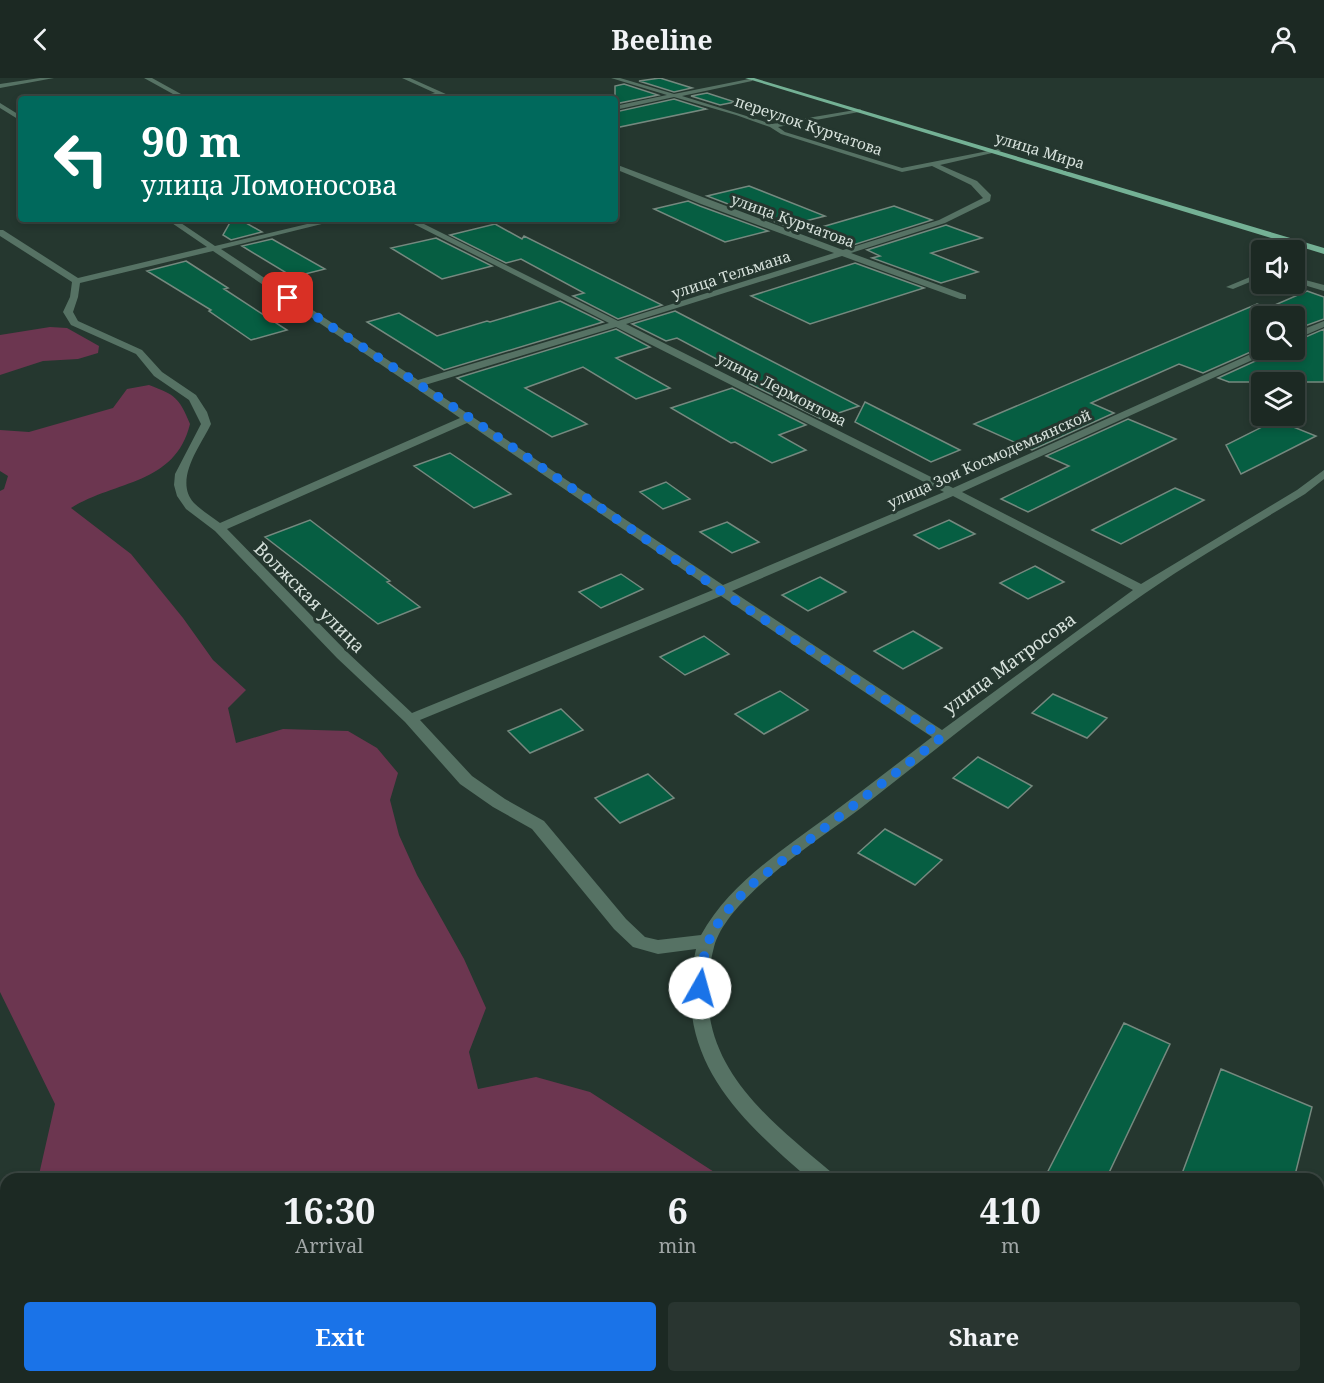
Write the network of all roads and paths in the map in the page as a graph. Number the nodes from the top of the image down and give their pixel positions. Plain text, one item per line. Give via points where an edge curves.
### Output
1 (51, 78) edge
2 (147, 78) edge
3 (405, 78) edge
4 (614, 78) edge
5 (750, 79) edge
6 (0, 86) edge
7 (442, 94) junction
8 (181, 96) edge
9 (430, 96) edge
10 (447, 96) edge
11 (673, 97) junction
12 (0, 105) edge
13 (618, 107) edge
14 (859, 110) junction
15 (18, 117) edge
16 (772, 126) junction
17 (998, 151) junction
18 (934, 165) junction
19 (618, 167) edge
20 (175, 222) edge
21 (325, 222) edge
22 (414, 222) edge
23 (0, 232) edge
24 (214, 248) junction
25 (1324, 250) edge
26 (843, 253) junction
27 (1251, 278) edge
28 (75, 281) junction
29 (1305, 282) edge
30 (1230, 287) dead end
31 (1324, 288) edge
32 (963, 297) dead end
33 (619, 324) junction
34 (1324, 324) edge
35 (1305, 332) edge
36 (1251, 357) edge
37 (417, 384) junction
38 (470, 418) junction
39 (1324, 473) edge
40 (953, 492) junction
41 (219, 528) junction
42 (1141, 589) junction
43 (721, 591) junction
44 (410, 719) junction
45 (942, 737) junction
46 (707, 941) junction
47 (817, 1173) edge

1 - 6 street
2 - 8 street
3 - 7 street
4 - 11 street, переулок Курчатова
5 - 11 street
5 - 14 main road, улица Мира
7 - 9 street
7 - 10 street
11 - 13 street
11 - 16 street, переулок Курчатова
12 - 15 street
14 - 16 street
14 - 17 main road, улица Мира
16 - 18 street, переулок Курчатова via 783,133 902,170
17 - 18 street, переулок Курчатова
17 - 25 main road, улица Мира
18 - 26 street, улица Тельмана via 974,183 987,199 938,222
19 - 26 street, улица Курчатова
20 - 24 street
21 - 24 street
22 - 33 street, улица Лермонтова
23 - 28 street
24 - 28 street
24 - 37 street
26 - 32 street, улица Курчатова
26 - 33 street, улица Тельмана
27 - 30 street
28 - 41 street, Волжская улица via 68,312 74,323 139,352 155,372 196,399 202,408 206,424 180,485 190,506
29 - 31 street
33 - 37 street, улица Тельмана
33 - 40 street, улица Лермонтова
34 - 35 street
36 - 40 street, улица Зои Космодемьянской
37 - 38 street
38 - 41 street
38 - 43 street
39 - 42 street, улица Матросова via 1301,492
40 - 42 street, улица Лермонтова
40 - 43 street, улица Зои Космодемьянской
41 - 44 street, Волжская улица
42 - 45 street, улица Матросова
43 - 44 street, улица Зои Космодемьянской
43 - 45 street
44 - 46 street, Волжская улица via 466,780 538,825 639,942 658,947
45 - 46 street, улица Матросова via 751,885 723,914
46 - 47 street, улица Матросова via 698,1007 712,1061 751,1114

